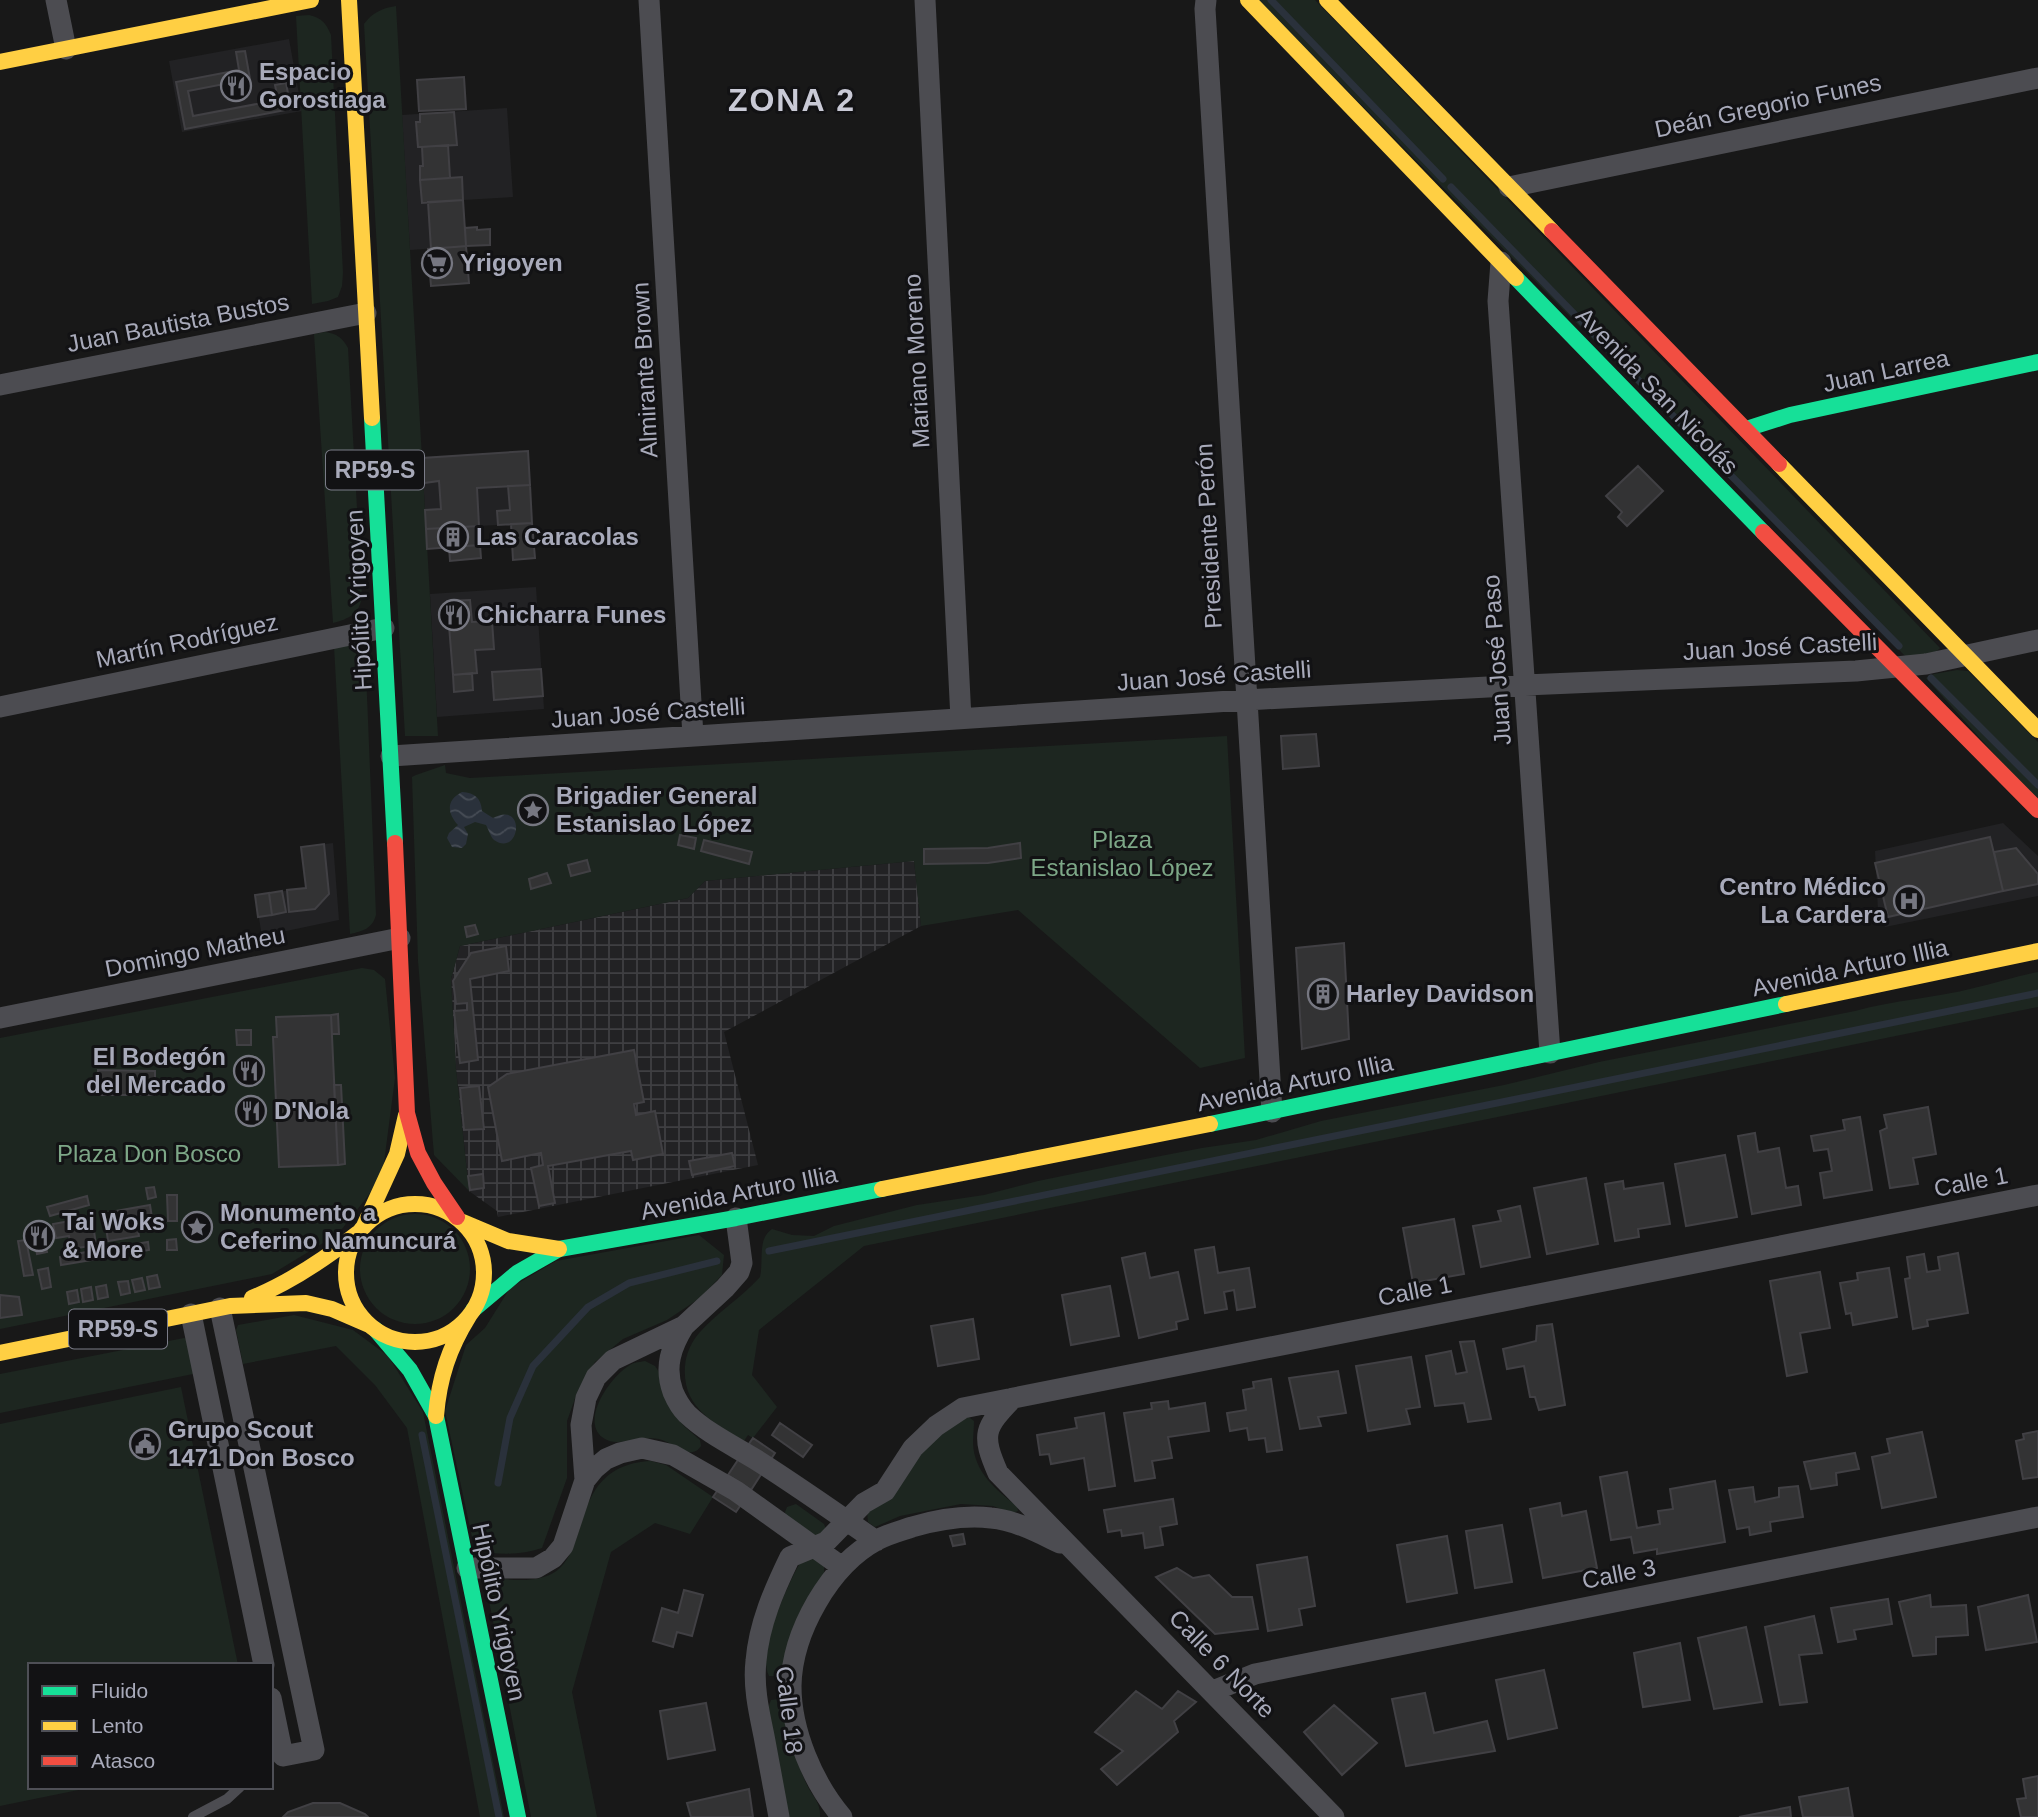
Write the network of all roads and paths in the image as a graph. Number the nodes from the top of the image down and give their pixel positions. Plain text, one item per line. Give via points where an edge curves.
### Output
1 (56, 0) edge
2 (311, 0) edge
3 (349, 0) edge
4 (649, 0) edge
5 (925, 0) edge
6 (1206, 0) edge
7 (1248, 0) edge
8 (1327, 0) edge
9 (66, 49) junction
10 (0, 62) edge
11 (2038, 78) edge
12 (1509, 187) junction
13 (1501, 262) junction
14 (366, 313) junction
15 (2038, 362) edge
16 (0, 385) edge
17 (1746, 429) junction
18 (384, 628) junction
19 (2038, 640) edge
20 (1966, 655) junction
21 (1895, 668) junction
22 (1525, 685) junction
23 (1246, 700) junction
24 (0, 707) edge
25 (961, 719) junction
26 (2038, 730) edge
27 (693, 736) junction
28 (391, 756) junction
29 (2038, 810) edge
30 (400, 938) junction
31 (2038, 951) edge
32 (0, 1018) edge
33 (1550, 1054) junction
34 (1272, 1112) junction
35 (407, 1113) junction
36 (2038, 1195) edge
37 (736, 1218) junction
38 (460, 1220) junction
39 (361, 1230) junction
40 (559, 1249) junction
41 (225, 1307) junction
42 (471, 1313) junction
43 (191, 1314) junction
44 (684, 1326) junction
45 (373, 1327) junction
46 (628, 1352) junction
47 (0, 1353) edge
48 (669, 1373) junction
49 (1013, 1398) junction
50 (436, 1416) junction
51 (581, 1425) junction
52 (719, 1438) junction
53 (620, 1452) junction
54 (692, 1466) junction
55 (585, 1480) junction
56 (2038, 1517) edge
57 (846, 1520) junction
58 (876, 1541) junction
59 (813, 1546) junction
60 (1072, 1548) junction
61 (842, 1567) junction
62 (467, 1568) junction
63 (264, 1663) edge
64 (792, 1686) junction
65 (757, 1690) junction
66 (1213, 1691) junction
67 (273, 1718) edge
68 (277, 1759) edge
69 (238, 1789) edge
70 (193, 1817) edge
71 (518, 1817) edge
72 (779, 1817) edge
73 (842, 1817) edge
74 (1334, 1817) edge

1 - 9 street
2 - 9 main road
3 - 14 main road, Hipólito Yrigoyen / RP59-S
4 - 27 street, Almirante Brown
5 - 25 street, Mariano Moreno
6 - 23 street, Presidente Perón
7 - 13 main road, Avenida San Nicolás
8 - 12 main road, Avenida San Nicolás
9 - 10 main road
11 - 12 street, Deán Gregorio Funes
12 - 17 main road, Avenida San Nicolás
13 - 21 main road, Avenida San Nicolás
13 - 22 street, Juan José Paso via 1497,301
14 - 16 street, Juan Bautista Bustos
14 - 18 main road, Hipólito Yrigoyen / RP59-S
15 - 17 main road, Juan Larrea via 1790,415
17 - 20 main road, Avenida San Nicolás
18 - 24 street, Martín Rodríguez
18 - 28 main road, Hipólito Yrigoyen / RP59-S
19 - 20 street, Juan José Castelli
20 - 21 street, Juan José Castelli
20 - 26 main road, Avenida San Nicolás
21 - 22 street, Juan José Castelli
21 - 29 main road, Avenida San Nicolás
22 - 23 street, Juan José Castelli
22 - 33 street, Juan José Paso
23 - 25 street, Juan José Castelli
23 - 34 street, Presidente Perón
25 - 27 street, Juan José Castelli
27 - 28 street, Juan José Castelli
28 - 30 main road, Hipólito Yrigoyen / RP59-S
30 - 32 street, Domingo Matheu
30 - 35 main road, Hipólito Yrigoyen / RP59-S
31 - 33 main road, Avenida Arturo Illia
33 - 34 main road, Avenida Arturo Illia
34 - 37 main road, Avenida Arturo Illia
35 - 38 main road, Hipólito Yrigoyen / RP59-S via 418,1153
35 - 39 main road, Hipólito Yrigoyen / RP59-S via 397,1154
36 - 49 street, Calle 1
37 - 40 main road, Avenida Arturo Illia
37 - 44 street via 739,1272
38 - 39 main road via 434,1206 409,1204 384,1211
38 - 40 main road, Avenida Arturo Illia via 495,1237
38 - 42 main road, RP59-S via 477,1241 484,1264 482,1288
39 - 41 main road, RP59-S via 298,1277
39 - 45 main road via 348,1256 346,1281 354,1305
40 - 42 main road, Avenida Arturo Illia via 517,1273
41 - 43 main road, RP59-S
41 - 45 main road, RP59-S via 306,1303
41 - 68 street via 314,1750
42 - 45 main road, RP59-S via 449,1333 425,1341 400,1340
42 - 50 main road, Hipólito Yrigoyen via 443,1363
43 - 47 main road, RP59-S
43 - 63 street
44 - 46 street
44 - 48 street via 669,1356
45 - 50 main road, Hipólito Yrigoyen via 412,1369
46 - 48 street via 648,1353
46 - 51 street via 596,1377
48 - 52 street via 673,1393 685,1413
49 - 57 street, Calle 1 via 963,1408 936,1426 913,1448 884,1491
49 - 60 street, Calle 6 Norte via 993,1418 987,1435 990,1454 998,1473
50 - 62 main road, Hipólito Yrigoyen
51 - 53 street via 589,1440 603,1450
51 - 55 street
52 - 54 street via 715,1460
52 - 57 street
53 - 54 street via 642,1448 673,1455
53 - 55 street
54 - 59 street
55 - 62 street via 563,1546 553,1558 536,1568
56 - 66 street, Calle 3 via 1255,1674
57 - 58 street
57 - 59 street, Calle 18 via 826,1542
58 - 60 street, Calle 6 Norte via 928,1522 992,1518
58 - 61 street, Calle 6 Norte
59 - 61 street
59 - 65 street, Calle 18 via 790,1557 770,1601 755,1662
60 - 66 street, Calle 6 Norte
61 - 64 street, Calle 6 Norte via 821,1593 808,1620
62 - 71 main road, Hipólito Yrigoyen
64 - 65 street
64 - 73 street, Calle 6 Norte via 803,1748 827,1800
65 - 72 street, Calle 18
66 - 74 street, Calle 6 Norte
67 - 68 street
69 - 70 lane

